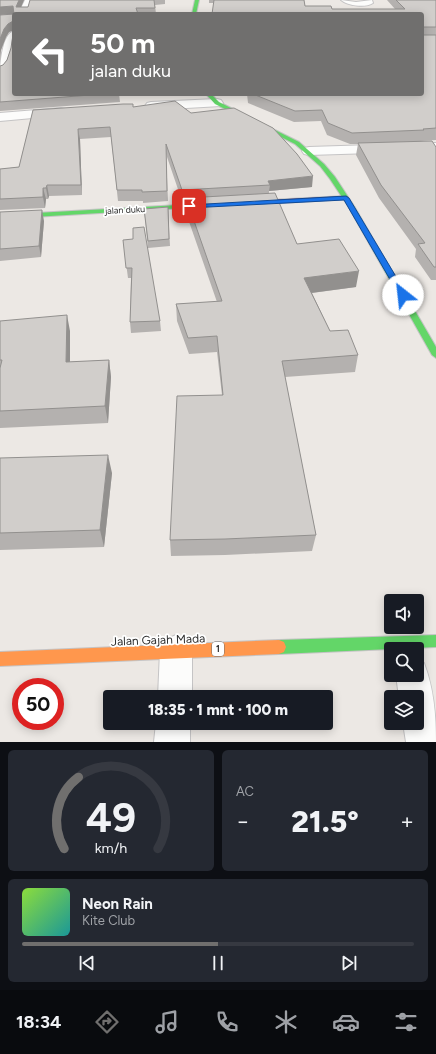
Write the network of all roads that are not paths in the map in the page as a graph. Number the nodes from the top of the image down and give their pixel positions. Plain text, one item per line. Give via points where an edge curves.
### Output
1 (29, 0) edge
2 (197, 0) edge
3 (344, 0) edge
4 (369, 0) edge
5 (23, 12) edge
6 (194, 12) edge
7 (12, 39) edge
8 (0, 72) edge
9 (210, 96) edge
10 (217, 103) junction
11 (139, 107) edge
12 (77, 111) edge
13 (0, 116) edge
14 (436, 147) edge
15 (309, 151) junction
16 (346, 198) junction
17 (0, 217) edge
18 (436, 355) edge
19 (384, 645) edge
20 (176, 651) junction
21 (0, 659) edge
22 (174, 690) edge
23 (173, 730) edge
24 (422, 730) edge
25 (172, 742) edge
26 (424, 742) edge

1 - 5 street
2 - 6 main road
3 - 4 lane via 370,3
7 - 8 street
9 - 10 main road
10 - 11 street
10 - 15 main road
12 - 13 street
14 - 15 street
15 - 16 main road
16 - 17 main road, jalan duku
16 - 18 main road
19 - 20 main road, Jalan Gajah Mada / 1
20 - 21 main road, Jalan Gajah Mada / 1
20 - 22 street
23 - 25 street
24 - 26 street

